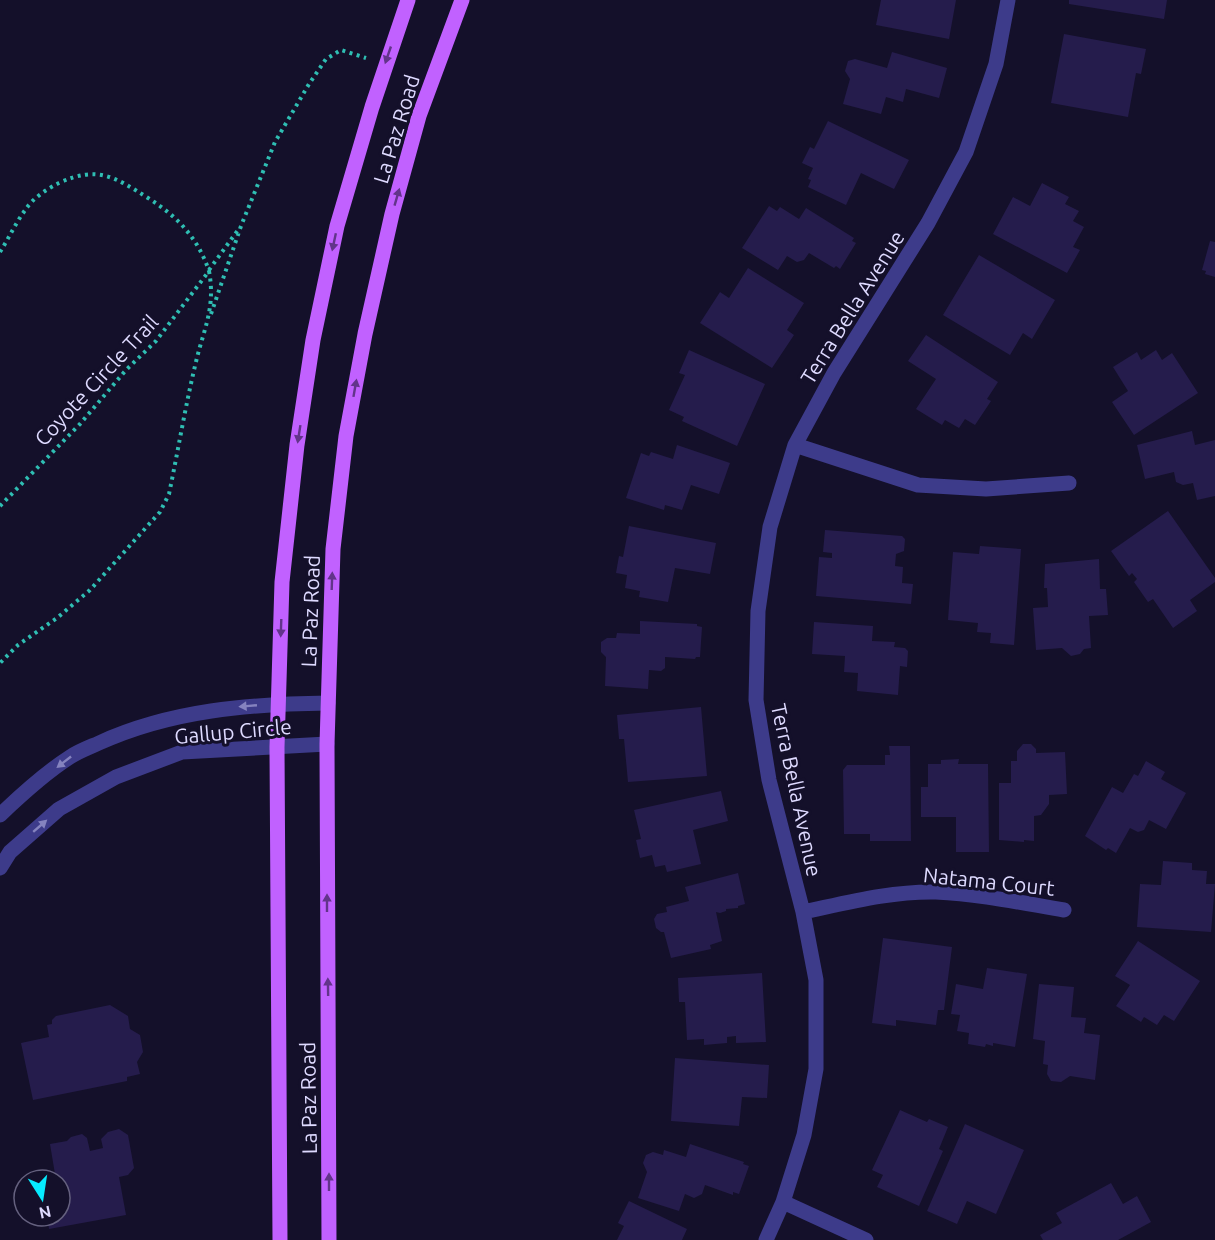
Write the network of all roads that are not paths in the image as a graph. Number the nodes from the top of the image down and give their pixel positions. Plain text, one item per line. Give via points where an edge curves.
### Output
1 (408, 0) edge
2 (462, 0) edge
3 (1008, 0) edge
4 (795, 445) junction
5 (1069, 483) dead end
6 (328, 702) junction
7 (278, 703) junction
8 (327, 744) junction
9 (278, 747) junction
10 (0, 815) edge
11 (0, 868) edge
12 (1064, 910) dead end
13 (803, 912) junction
14 (783, 1202) junction
15 (280, 1240) edge
16 (329, 1240) edge
17 (766, 1240) edge
18 (866, 1240) edge

1 -> 7 main road, La Paz Road via 338,226 313,340 282,582
6 -> 2 main road, La Paz Road via 333,549 346,436 365,334 416,127
3 - 4 street, Terra Bella Avenue via 996,64 966,152
4 - 5 street via 918,485 986,489
4 - 13 street, Terra Bella Avenue via 770,527 758,610 756,700 770,780
6 - 7 street, Gallup Circle
6 - 8 main road, La Paz Road
7 - 9 main road, La Paz Road
7 -> 10 street, Gallup Circle via 173,718 122,733 72,756
8 - 9 street, Gallup Circle
16 -> 8 main road, La Paz Road
11 -> 9 street, Gallup Circle via 10,852 60,809 116,777 182,752
9 - 15 main road, La Paz Road
12 - 13 street, Natama Court via 934,892 877,897
13 - 14 street, Terra Bella Avenue via 816,980 816,1069 804,1135
14 - 17 street, Terra Bella Avenue
14 - 18 street

